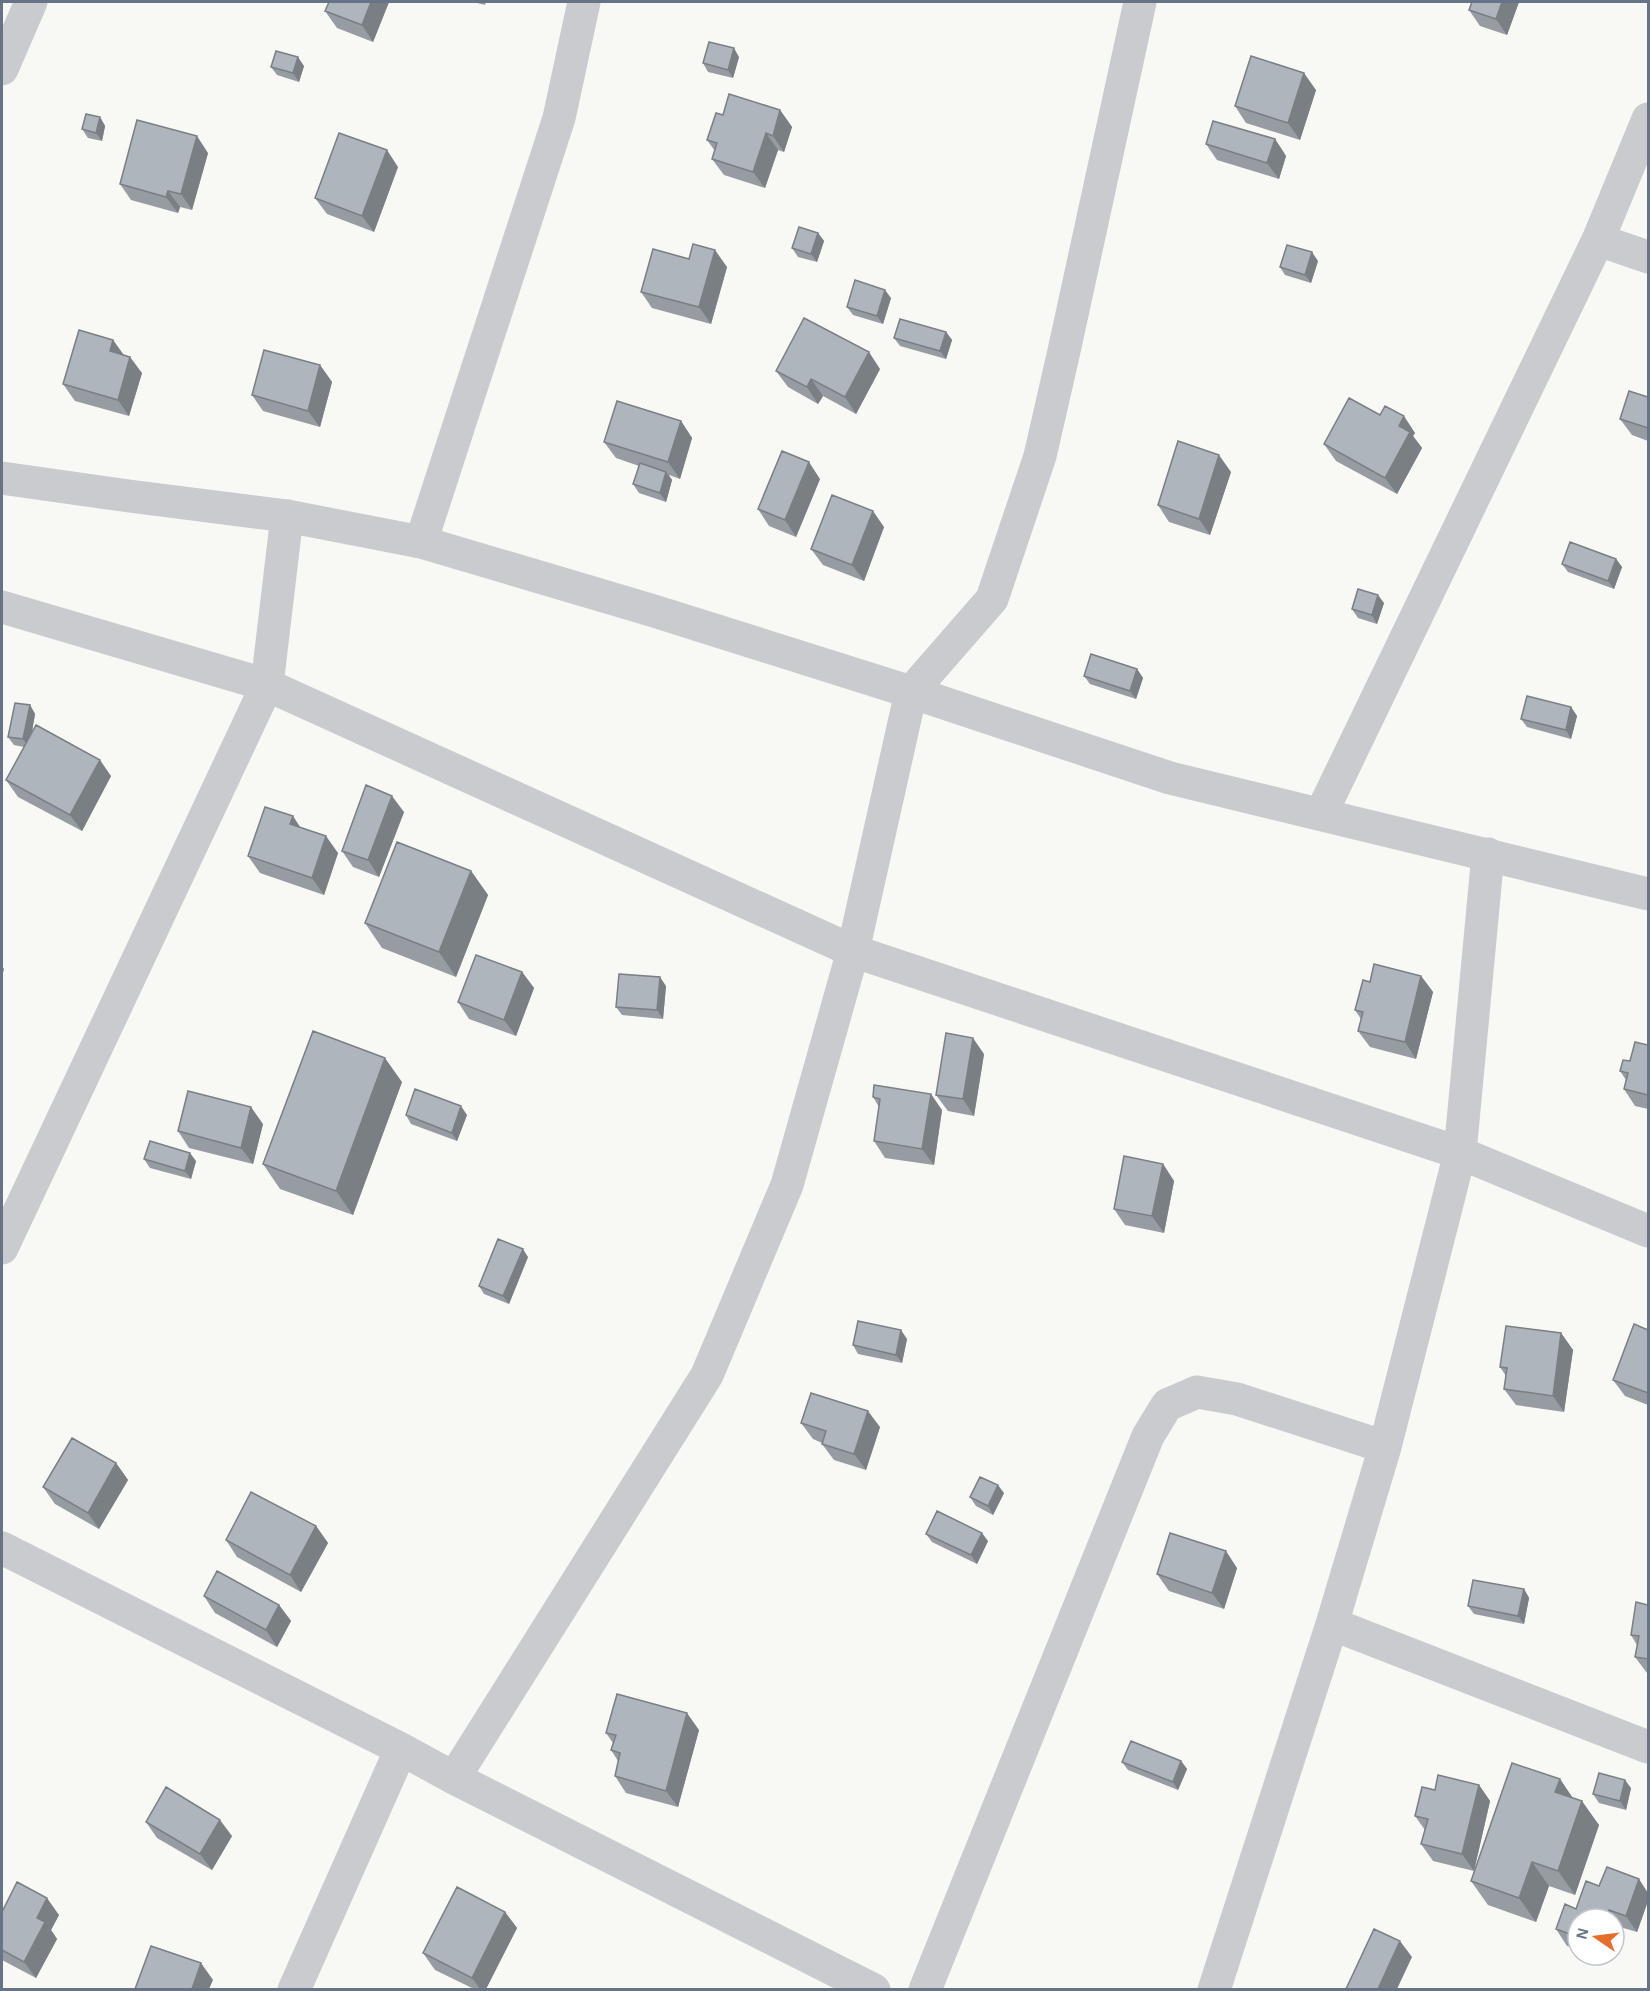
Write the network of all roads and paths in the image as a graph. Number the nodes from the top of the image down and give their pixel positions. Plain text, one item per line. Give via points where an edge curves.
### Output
1 (31, 2) edge
2 (584, 2) edge
3 (1140, 2) edge
4 (2, 69) edge
5 (1648, 119) edge
6 (1598, 240) junction
7 (1648, 257) edge
8 (2, 478) edge
9 (287, 516) junction
10 (421, 542) junction
11 (2, 607) edge
12 (267, 685) junction
13 (912, 692) junction
14 (1321, 814) junction
15 (1488, 854) junction
16 (1648, 894) edge
17 (854, 951) junction
18 (1460, 1153) junction
19 (1648, 1232) edge
20 (2, 1248) edge
21 (1385, 1447) junction
22 (2, 1548) edge
23 (1332, 1624) junction
24 (1648, 1747) edge
25 (401, 1749) junction
26 (454, 1778) junction
27 (294, 1989) edge
28 (874, 1989) edge
29 (925, 1989) edge
30 (1214, 1989) edge

1 - 4 street
2 - 10 street via 559,118
3 - 13 street via 1040,456 992,599
5 - 6 street
6 - 7 street
6 - 14 street
8 - 9 street
9 - 10 street
9 - 12 street
10 - 13 street
11 - 12 street
12 - 17 street
12 - 20 street
13 - 14 street via 1170,778
13 - 17 street
14 - 15 street
15 - 16 street
15 - 18 street
17 - 18 street
17 - 26 street via 787,1185 707,1375
18 - 19 street
18 - 21 street
21 - 23 street
21 - 29 street via 1237,1399 1197,1392 1167,1405 1148,1436
22 - 25 street
23 - 24 street
23 - 30 street
25 - 26 street
25 - 27 street
26 - 28 street

